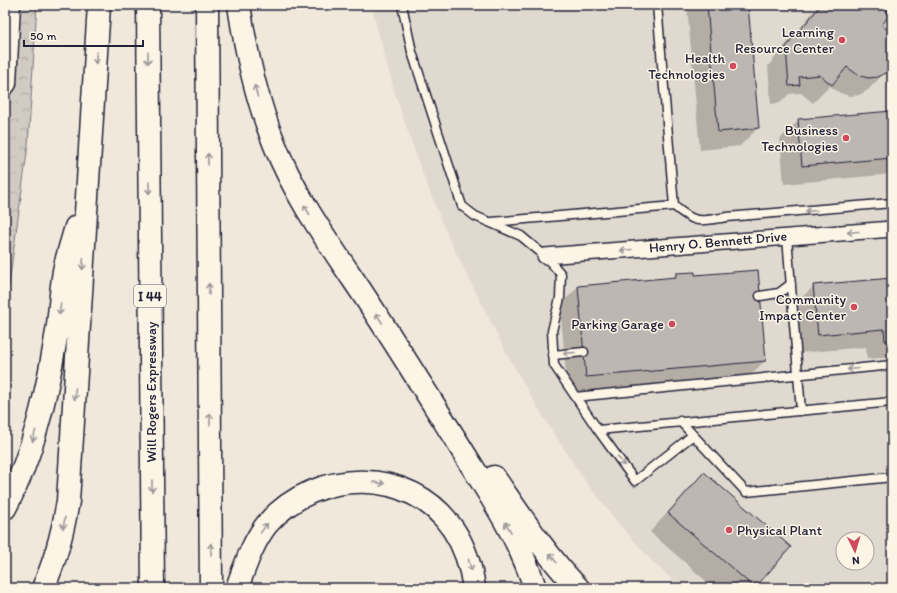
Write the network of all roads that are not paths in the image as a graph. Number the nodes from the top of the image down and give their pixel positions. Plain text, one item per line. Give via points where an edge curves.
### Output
1 (9, 5) edge
2 (99, 5) edge
3 (148, 5) edge
4 (207, 5) edge
5 (239, 5) edge
6 (402, 5) edge
7 (657, 5) edge
8 (5, 83) edge
9 (88, 183) junction
10 (892, 203) edge
11 (674, 206) junction
12 (490, 223) junction
13 (892, 229) edge
14 (787, 237) junction
15 (545, 256) junction
16 (791, 284) junction
17 (760, 296) dead end
18 (400, 351) junction
19 (584, 352) dead end
20 (553, 354) junction
21 (892, 365) edge
22 (798, 374) junction
23 (575, 397) junction
24 (892, 402) edge
25 (801, 411) junction
26 (680, 421) junction
27 (598, 430) junction
28 (693, 435) junction
29 (892, 477) edge
30 (5, 508) edge
31 (44, 588) edge
32 (153, 588) edge
33 (211, 588) edge
34 (237, 588) edge
35 (474, 588) edge
36 (535, 588) edge
37 (578, 588) edge

1 - 8 main road
2 -> 9 main road
3 -> 32 main road, Will Rogers Expressway / I 44
33 -> 4 main road
18 -> 5 main road via 310,214 274,144 257,97
6 - 12 lane via 412,52 462,206
7 - 11 lane
9 -> 30 main road via 64,270 45,397 30,450
9 -> 31 main road via 68,501 62,536
10 -> 11 lane via 698,220 690,219
11 - 12 lane
12 - 15 lane via 521,236
13 -> 14 street, Henry O. Bennett Drive
14 -> 15 street, Henry O. Bennett Drive
14 - 16 lane
15 - 20 lane via 561,274 560,298 552,331
16 - 17 lane via 779,293
16 - 22 lane
36 -> 18 main road via 527,564 481,480
37 -> 18 main road via 536,537
19 -> 20 lane
20 - 23 lane via 554,365
21 -> 22 lane
22 - 23 lane
22 - 25 lane
23 - 27 lane
24 - 25 lane
25 - 26 lane
26 - 27 lane
26 - 28 lane
27 -> 28 lane via 635,481
28 - 29 lane via 746,492
34 -> 35 main road via 256,540 269,522 289,504 306,494 330,484 355,481 381,482 401,488 436,509 452,527 463,546 471,568

